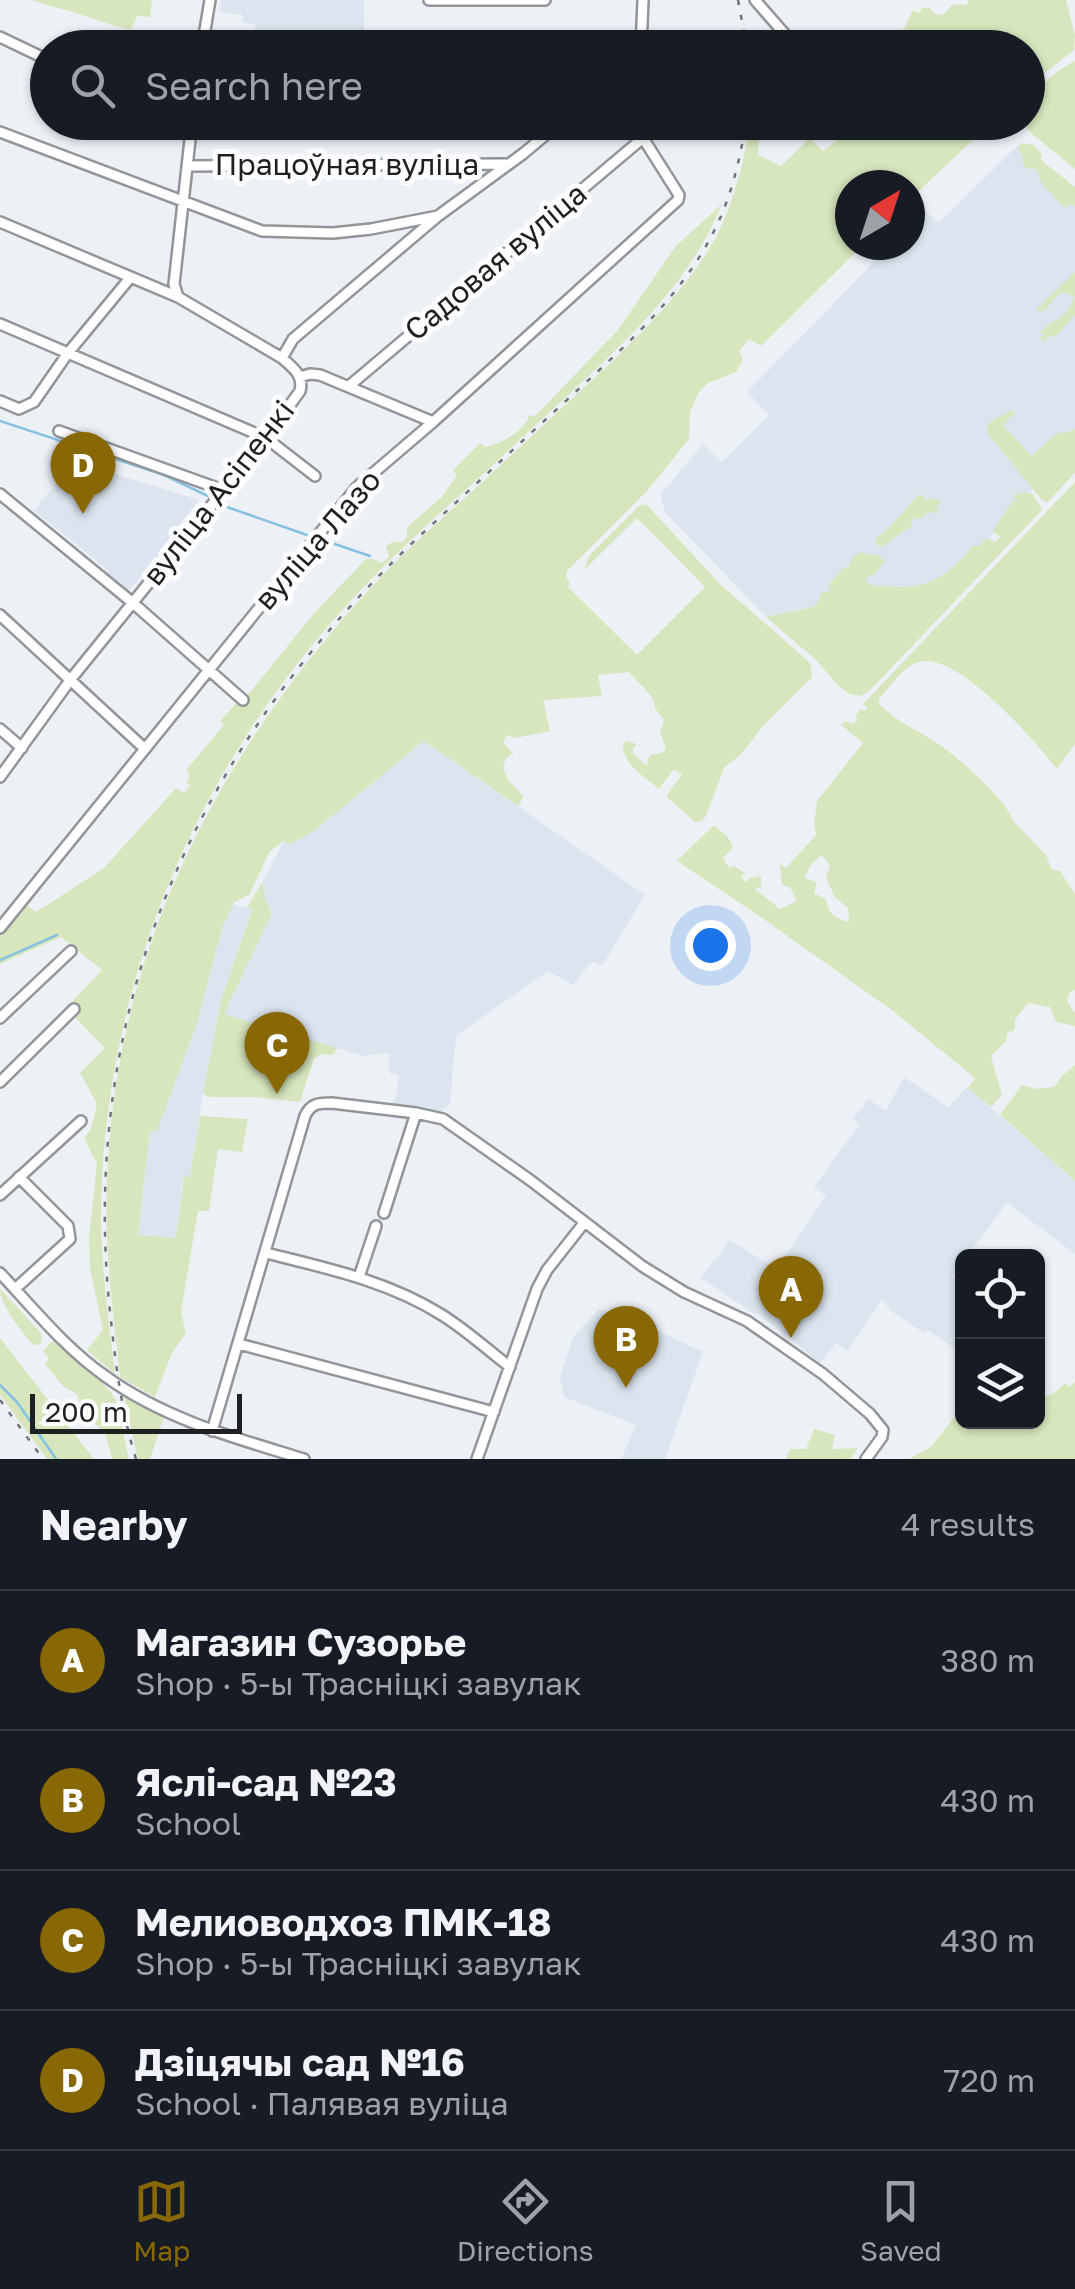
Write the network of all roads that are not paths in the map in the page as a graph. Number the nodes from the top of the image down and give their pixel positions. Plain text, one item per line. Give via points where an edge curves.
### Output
1 (210, 0) edge
2 (428, 0) edge
3 (545, 0) edge
4 (643, 0) edge
5 (754, 0) edge
6 (205, 30) edge
7 (641, 30) edge
8 (780, 30) edge
9 (0, 37) edge
10 (30, 51) edge
11 (0, 132) edge
12 (190, 140) edge
13 (538, 140) edge
14 (641, 140) edge
15 (644, 140) edge
16 (508, 164) junction
17 (187, 166) junction
18 (183, 202) junction
19 (438, 216) junction
20 (0, 222) edge
21 (130, 278) junction
22 (178, 296) junction
23 (0, 324) edge
24 (68, 353) junction
25 (282, 358) junction
26 (300, 377) junction
27 (348, 386) junction
28 (0, 401) edge
29 (434, 422) junction
30 (60, 431) dead end
31 (266, 438) junction
32 (315, 476) dead end
33 (223, 490) junction
34 (0, 494) edge
35 (133, 603) junction
36 (0, 615) edge
37 (208, 670) junction
38 (72, 680) junction
39 (243, 700) dead end
40 (0, 729) edge
41 (22, 748) junction
42 (145, 750) junction
43 (0, 777) edge
44 (0, 928) edge
45 (71, 951) dead end
46 (74, 1009) dead end
47 (0, 1018) edge
48 (0, 1082) edge
49 (416, 1113) junction
50 (80, 1121) dead end
51 (19, 1177) junction
52 (0, 1195) edge
53 (384, 1213) dead end
54 (584, 1223) junction
55 (376, 1226) dead end
56 (266, 1252) junction
57 (0, 1273) edge
58 (359, 1277) junction
59 (15, 1289) junction
60 (239, 1344) junction
61 (510, 1367) junction
62 (494, 1412) junction
63 (212, 1431) junction
64 (287, 1456) edge
65 (304, 1459) edge
66 (478, 1459) edge
67 (866, 1459) edge

1 - 6 street
2 - 3 street
4 - 7 street
5 - 8 street
9 - 10 street
11 - 18 street
12 - 17 street
13 - 16 street, вуліца Асіпенкі
14 - 27 street, Садовая вуліца
15 - 29 street, вуліца Лазо via 678,200
16 - 17 street, Працоўная вуліца
16 - 19 street, вуліца Асіпенкі
17 - 18 street
18 - 19 street via 262,231 333,233
18 - 22 street
19 - 25 street, вуліца Асіпенкі via 294,339
20 - 21 street
21 - 22 street
21 - 24 street
22 - 25 street
23 - 24 street
24 - 28 street via 34,402 20,409
24 - 31 street
25 - 26 street, вуліца Асіпенкі
26 - 27 street via 320,375
26 - 31 street, вуліца Асіпенкі via 300,391
27 - 29 street
29 - 37 street, вуліца Лазо via 357,487
30 - 33 street
31 - 32 street
31 - 33 street, вуліца Асіпенкі
33 - 35 street, вуліца Асіпенкі
34 - 35 street
35 - 37 street
35 - 38 street, вуліца Асіпенкі
36 - 38 street
37 - 39 street
37 - 42 street, вуліца Лазо
38 - 41 street, вуліца Асіпенкі
38 - 42 street
40 - 41 street
41 - 43 street, вуліца Асіпенкі
42 - 44 street, вуліца Лазо
45 - 47 street
46 - 48 street
49 - 53 street
49 - 54 street via 443,1119
49 - 56 street via 332,1103 308,1108
50 - 51 street
51 - 52 street
51 - 59 street via 68,1226 70,1239
54 - 61 street via 542,1279
54 - 67 street via 642,1266 747,1321 823,1374 884,1430
55 - 58 street
56 - 58 street
56 - 60 street
57 - 59 street
58 - 61 street via 444,1316
59 - 63 street via 102,1374
60 - 62 street
60 - 63 street
61 - 62 street
62 - 66 street
63 - 64 street
64 - 65 street

